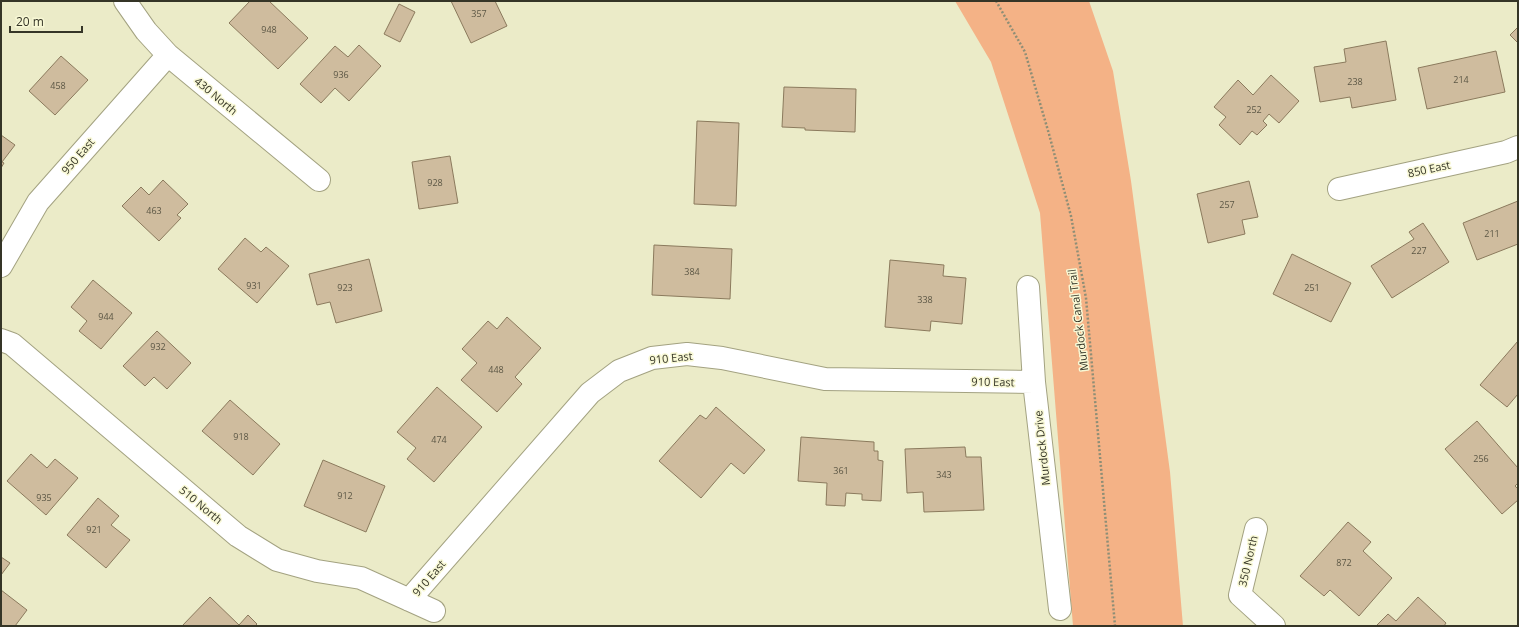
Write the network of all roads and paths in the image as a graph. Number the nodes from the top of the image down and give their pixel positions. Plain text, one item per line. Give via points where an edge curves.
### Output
1 (125, 1) edge
2 (996, 1) edge
3 (168, 55) junction
4 (1518, 147) edge
5 (319, 180) dead end
6 (1339, 189) dead end
7 (1, 266) edge
8 (1028, 287) dead end
9 (1, 340) edge
10 (1034, 382) junction
11 (1256, 529) dead end
12 (409, 600) junction
13 (1060, 609) dead end
14 (434, 611) dead end
15 (1115, 626) edge
16 (1274, 626) edge

1 - 3 street, 430 North via 146,32
2 - 15 path, Murdock Canal Trail via 1025,52 1071,216 1086,298
3 - 5 street, 430 North
3 - 7 street, 950 East via 38,202
4 - 6 street, 850 East via 1506,152
8 - 10 street, Murdock Drive
9 - 12 street, 510 North via 12,344 238,536 277,560 317,571 361,578
10 - 12 street, 910 East via 825,379 722,358 687,354 652,358 619,371 590,393
10 - 13 street, Murdock Drive
11 - 16 street, 350 North via 1240,595
12 - 14 street, 510 North

